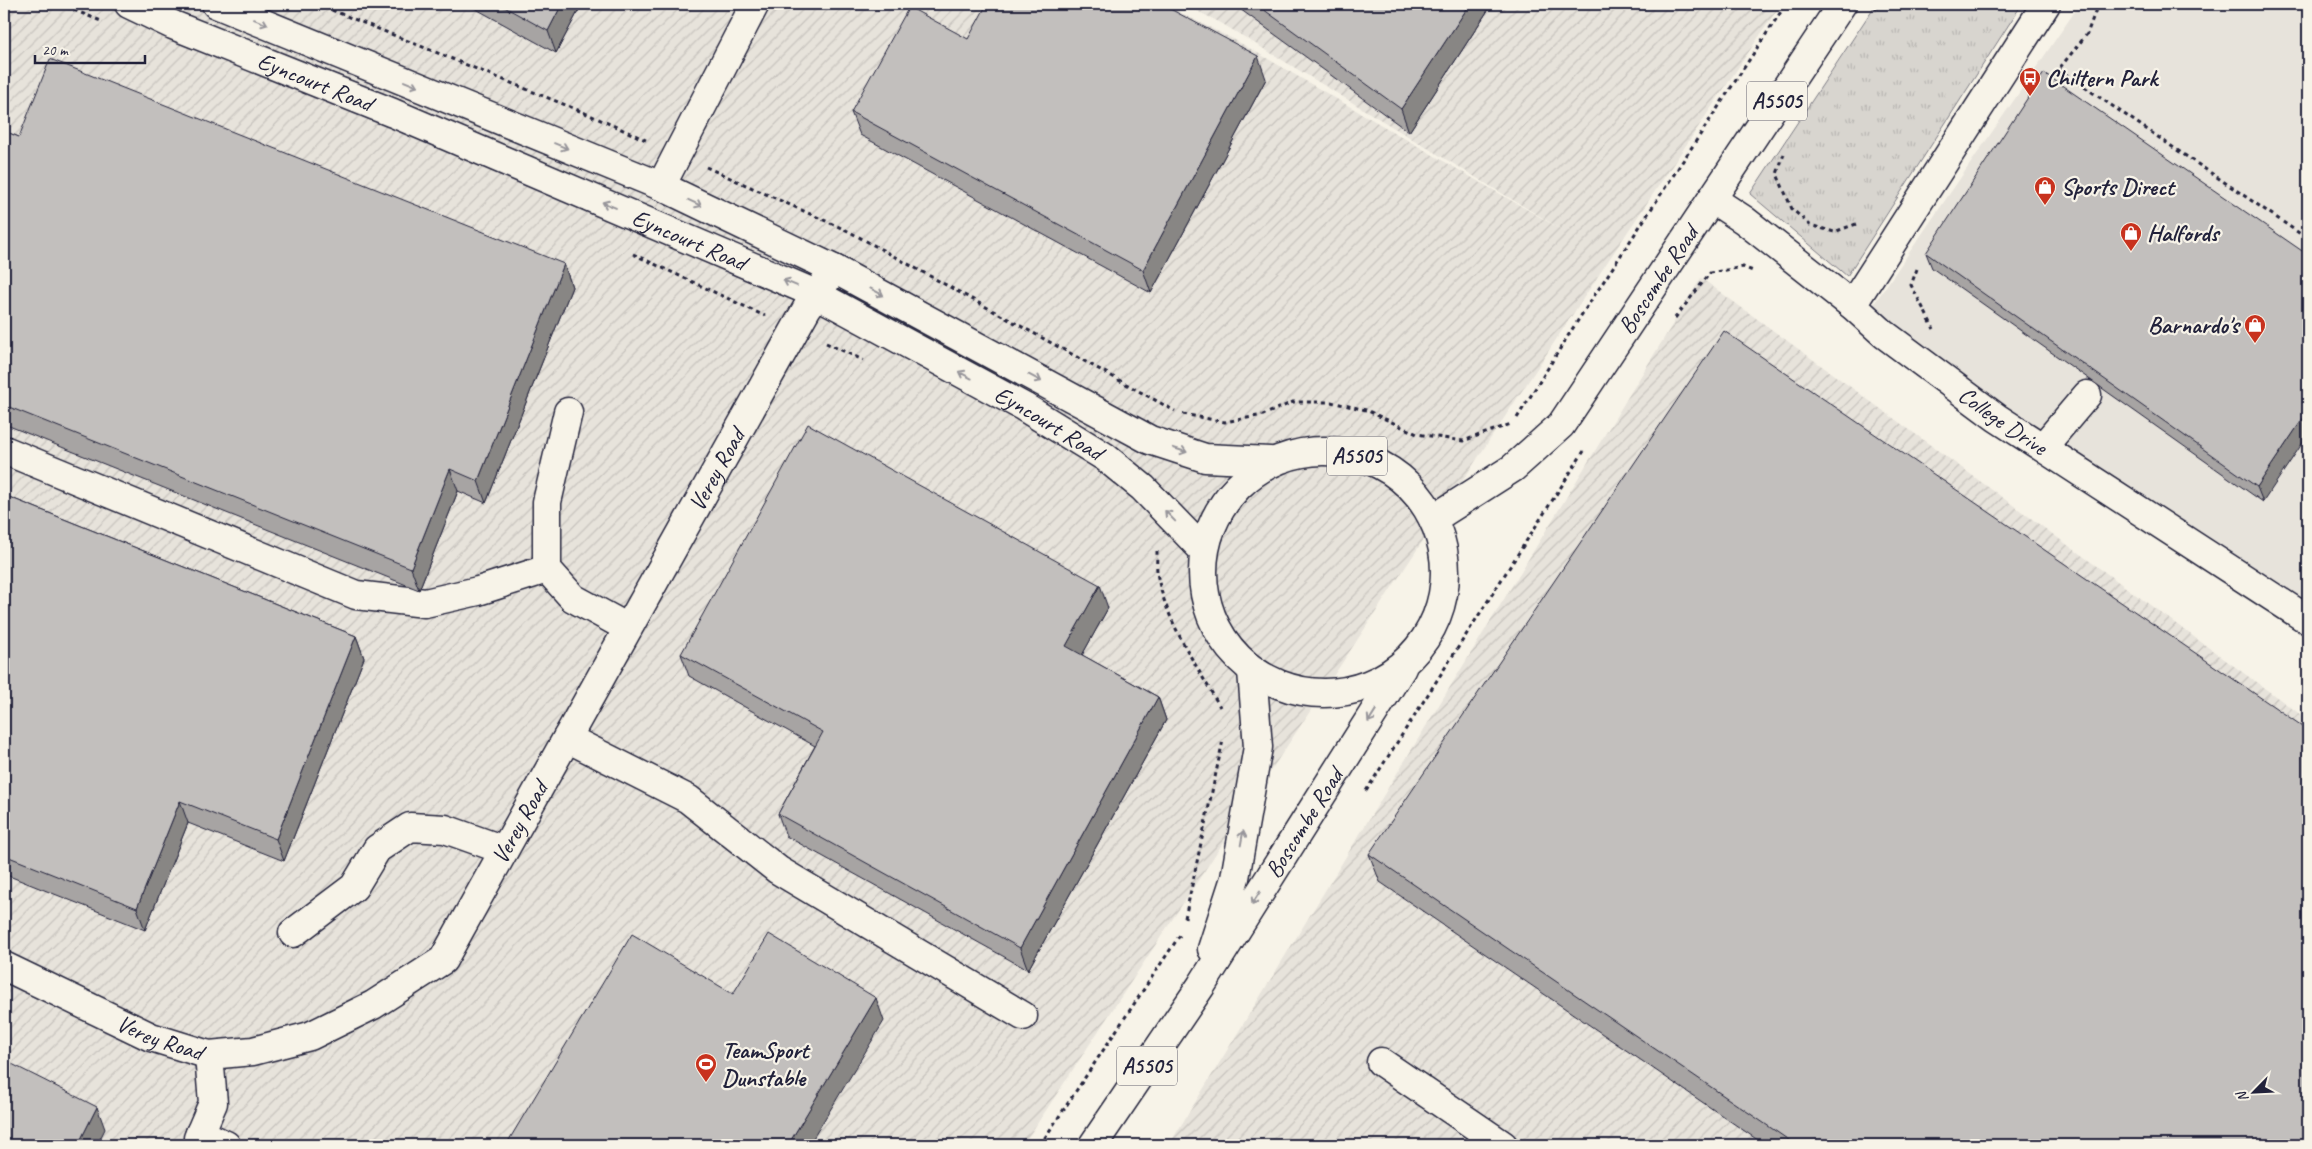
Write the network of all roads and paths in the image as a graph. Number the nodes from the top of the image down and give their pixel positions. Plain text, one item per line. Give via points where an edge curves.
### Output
1 (59, 4) edge
2 (130, 4) edge
3 (216, 4) edge
4 (755, 4) edge
5 (1786, 4) edge
6 (1842, 4) edge
7 (2046, 4) edge
8 (2098, 4) edge
9 (104, 22) dead end
10 (2058, 69) junction
11 (2048, 84) edge
12 (1777, 174) dead end
13 (661, 186) junction
14 (1712, 199) junction
15 (1856, 224) dead end
16 (2308, 239) edge
17 (625, 251) dead end
18 (1922, 260) dead end
19 (834, 269) junction
20 (816, 294) junction
21 (1852, 305) junction
22 (796, 329) junction
23 (1938, 336) dead end
24 (864, 360) dead end
25 (1142, 393) dead end
26 (2087, 395) dead end
27 (568, 412) dead end
28 (2043, 447) junction
29 (4, 450) edge
30 (1270, 462) junction
31 (1433, 519) junction
32 (1157, 549) dead end
33 (1204, 551) junction
34 (547, 568) junction
35 (2308, 620) edge
36 (628, 628) junction
37 (1407, 660) junction
38 (1252, 670) junction
39 (1222, 717) dead end
40 (1224, 736) dead end
41 (567, 738) junction
42 (504, 850) junction
43 (1184, 922) dead end
44 (1182, 932) dead end
45 (293, 933) dead end
46 (4, 966) edge
47 (1201, 986) junction
48 (1023, 1016) dead end
49 (209, 1056) junction
50 (1381, 1062) dead end
51 (226, 1145) edge
52 (1040, 1145) edge
53 (1093, 1145) edge
54 (1504, 1145) edge

1 - 9 path
20 -> 2 street, Eyncourt Road via 393,113 173,25
3 -> 13 street, Eyncourt Road
4 - 13 street
5 - 25 path via 1514,422 1464,441 1417,434 1366,410 1331,402 1293,402 1263,414 1226,422 1177,412
6 - 14 street, Boscombe Road / A5505
7 - 21 street
8 - 10 path via 2087,34
10 - 11 path
10 - 16 path
12 - 15 path via 1792,209 1810,225 1834,232
13 -> 19 street, Eyncourt Road
14 - 21 street, College Drive via 1744,220
14 - 31 street, Boscombe Road / A5505 via 1561,425 1512,468
17 - 22 path
18 - 23 path via 1911,285
19 - 20 street, Verey Road
19 -> 30 street, Eyncourt Road via 1150,440 1205,458
20 - 22 street, Verey Road
33 -> 20 street, Eyncourt Road via 1143,488 1105,457 1024,407
21 - 28 street, College Drive via 1921,363
22 - 24 path
22 - 36 street, Verey Road
26 - 28 street
27 - 34 street via 547,502
28 - 35 street, College Drive
29 - 34 street via 356,595 425,603 478,591
30 - 31 street, A5505 via 1307,451 1345,451 1389,470 1411,488
30 - 33 street, A5505 via 1239,484 1216,514
31 - 37 street, A5505 via 1444,556 1444,594 1430,630
32 - 39 path via 1158,577 1169,612 1220,707
33 - 38 street, A5505 via 1204,596 1221,638
34 - 36 street via 573,598
36 - 41 street, Verey Road
37 - 38 street, A5505 via 1372,684 1331,694 1290,689
37 -> 47 street, Boscombe Road / A5505
47 -> 38 street, Boscombe Road / A5505 via 1235,878 1258,747
40 - 43 path
41 - 42 street, Verey Road
41 - 48 street via 688,799 778,870
42 - 45 street via 445,829 410,827 377,849 354,887
42 - 49 street, Verey Road via 444,960 373,1005 310,1036 253,1051
44 - 52 path
46 - 49 street, Verey Road via 151,1037
47 - 53 street, Boscombe Road / A5505
49 - 51 street via 213,1103 199,1135
50 - 54 street

